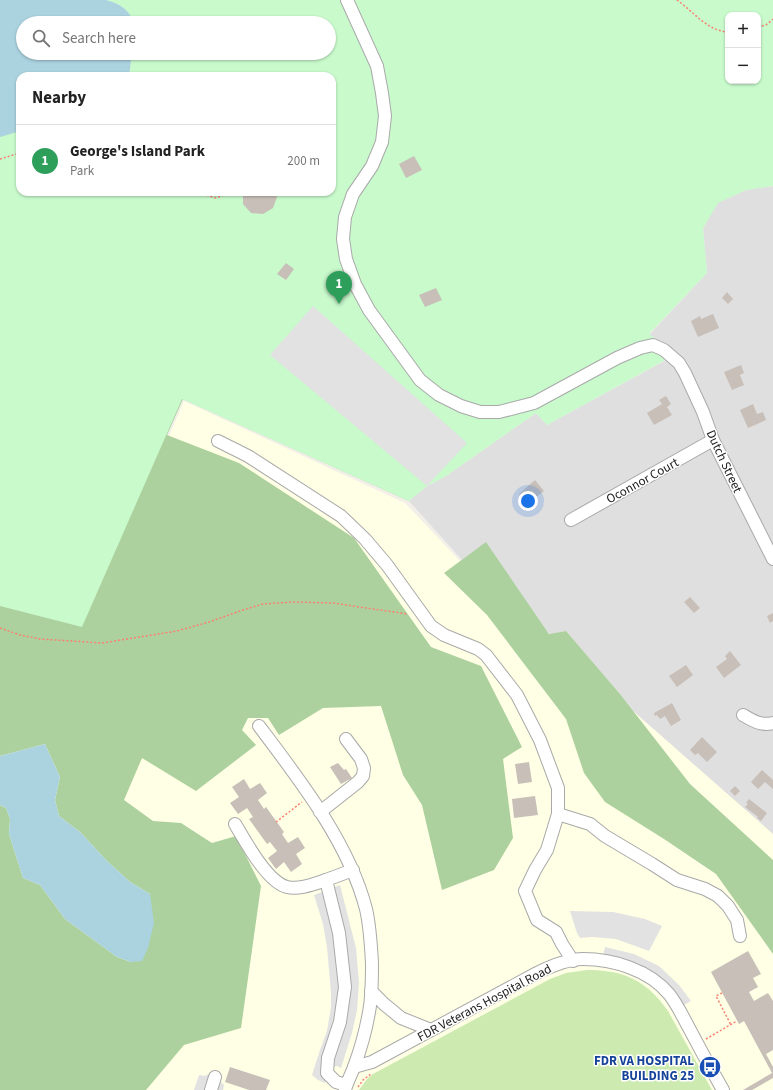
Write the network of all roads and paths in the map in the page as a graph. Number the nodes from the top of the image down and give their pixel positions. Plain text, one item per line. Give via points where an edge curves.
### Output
1 (347, 0) edge
2 (676, 0) edge
3 (773, 19) edge
4 (761, 26) edge
5 (725, 32) edge
6 (16, 154) edge
7 (0, 159) edge
8 (209, 196) edge
9 (221, 196) edge
10 (713, 440) junction
11 (218, 441) dead end
12 (571, 520) dead end
13 (773, 559) edge
14 (423, 615) junction
15 (0, 628) edge
16 (743, 715) dead end
17 (773, 723) edge
18 (259, 726) dead end
19 (346, 739) dead end
20 (303, 802) dead end
21 (320, 812) junction
22 (558, 814) junction
23 (276, 822) dead end
24 (234, 824) dead end
25 (353, 870) junction
26 (326, 880) junction
27 (740, 936) dead end
28 (573, 961) junction
29 (371, 991) junction
30 (722, 993) dead end
31 (738, 1021) dead end
32 (731, 1025) junction
33 (431, 1030) junction
34 (697, 1044) junction
35 (354, 1067) junction
36 (376, 1071) dead end
37 (215, 1077) dead end
38 (349, 1088) edge
39 (211, 1090) edge
40 (723, 1090) edge

1 - 10 street, Dutch Street via 377,66 385,116 382,142 372,166 353,194 345,216 343,239 346,259 355,284 369,310 420,380 439,395 461,406 480,412 499,412 534,403 617,358 640,348 653,346 664,350 679,363 703,412
2 - 5 path via 702,21 720,32
3 - 4 path
6 - 7 path
8 - 9 path
10 - 12 street, Oconnor Court
10 - 13 street, Dutch Street
11 - 14 street via 248,456 341,516 387,565
14 - 15 path via 334,603 263,604 177,631 102,643 40,639
14 - 22 street via 444,635 486,655 517,695 540,740 558,788
16 - 17 street via 755,723
18 - 21 street
19 - 21 street via 361,759 363,776
20 - 23 path
21 - 25 street
22 - 27 street via 590,824 677,880 718,896 737,920
22 - 28 street via 547,850 525,891 537,920 556,932
24 - 26 street via 275,882 287,888 304,887
25 - 26 street
25 - 29 street via 366,909 371,944
26 - 38 street via 338,933 345,987 340,1022 328,1058 327,1073 336,1082
28 - 33 street, FDR Veterans Hospital Road via 559,963 537,973
28 - 34 street, FDR Veterans Hospital Road via 606,961 633,969 655,981 669,994
29 - 33 street via 401,1018
29 - 35 street via 367,1024
30 - 32 path via 716,996
31 - 32 path
32 - 34 path
33 - 35 street, FDR Veterans Hospital Road via 372,1062
34 - 40 street, FDR Veterans Hospital Road
35 - 38 street
36 - 38 path
37 - 39 street

